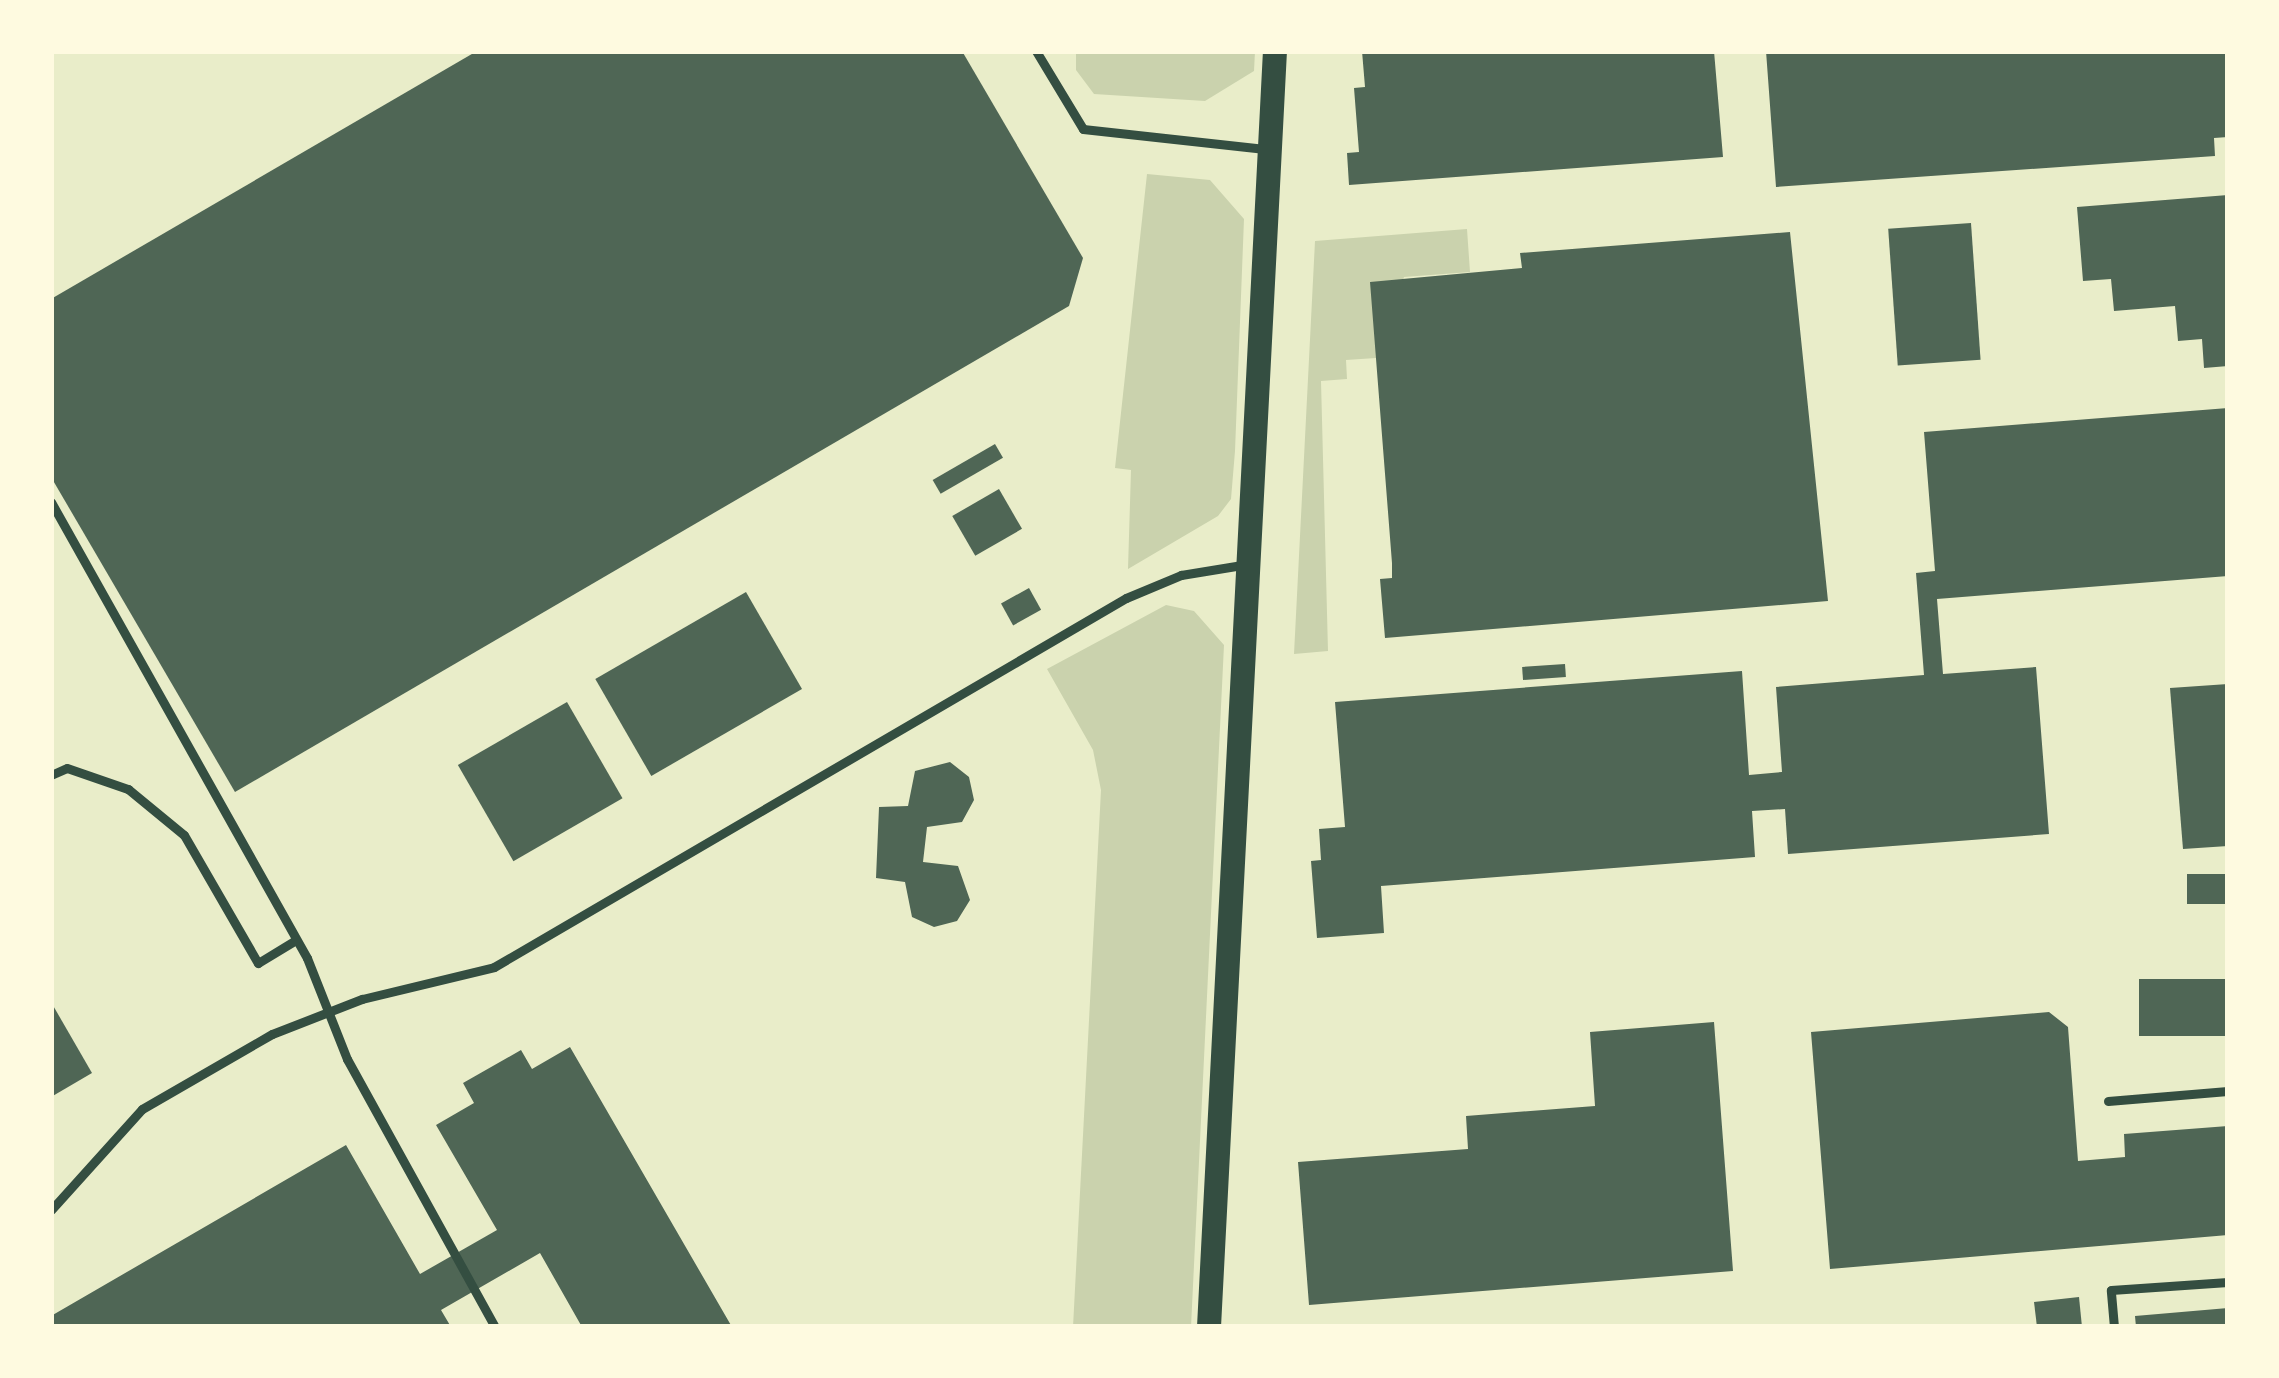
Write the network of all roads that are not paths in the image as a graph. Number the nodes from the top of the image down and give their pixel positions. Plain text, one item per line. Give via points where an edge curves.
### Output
1 (1036, 51) edge
2 (1275, 51) edge
3 (1270, 149) junction
4 (51, 502) edge
5 (1248, 564) junction
6 (51, 775) edge
7 (296, 940) junction
8 (328, 1011) junction
9 (2228, 1091) edge
10 (2108, 1101) dead end
11 (51, 1210) edge
12 (2228, 1282) edge
13 (495, 1327) edge
14 (1209, 1327) edge
15 (2114, 1327) edge

1 - 3 lane via 1082,129
2 - 3 main road
3 - 5 main road
4 - 7 lane
5 - 8 lane via 1181,575 1126,598 494,967
5 - 14 main road
6 - 7 lane via 67,768 128,789 184,836 258,962
7 - 8 lane
8 - 11 lane via 142,1109
8 - 13 lane via 388,1140
9 - 10 lane
12 - 15 lane via 2111,1290

